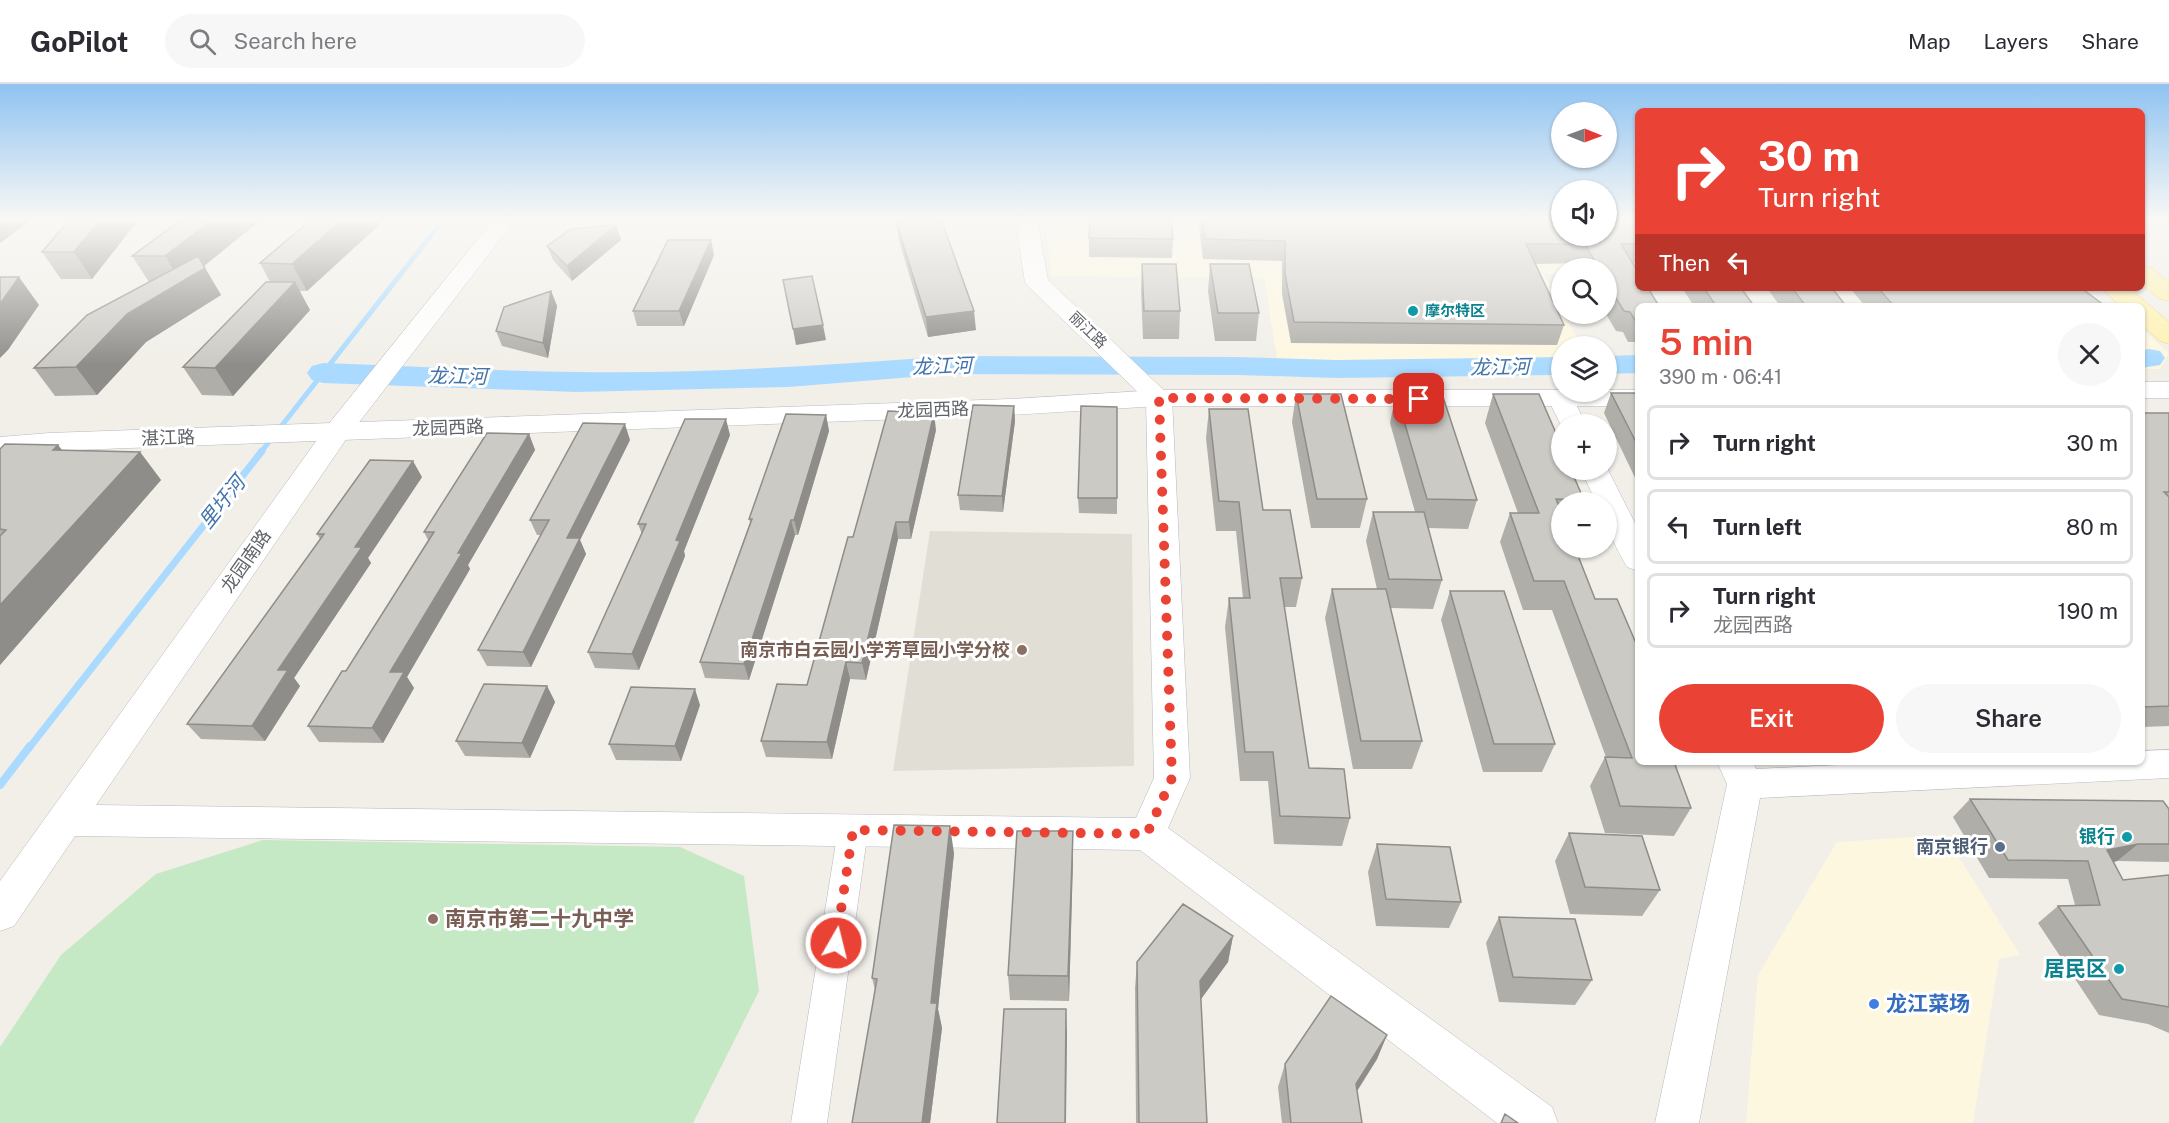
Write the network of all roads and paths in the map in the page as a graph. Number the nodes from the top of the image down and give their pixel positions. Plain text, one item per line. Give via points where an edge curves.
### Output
1 (467, 267) edge
2 (1034, 267) edge
3 (2145, 275) edge
4 (2118, 291) edge
5 (2169, 294) edge
6 (2132, 303) edge
7 (2145, 315) edge
8 (2169, 336) edge
9 (2145, 390) edge
10 (2169, 390) edge
11 (1159, 398) junction
12 (1617, 398) edge
13 (1635, 398) edge
14 (1551, 399) edge
15 (337, 432) junction
16 (0, 446) edge
17 (1600, 480) edge
18 (1635, 554) edge
19 (2169, 764) edge
20 (2121, 765) edge
21 (2145, 765) edge
22 (1740, 773) edge
23 (65, 820) junction
24 (853, 830) junction
25 (1147, 834) junction
26 (0, 913) edge
27 (809, 1123) edge
28 (1536, 1123) edge
29 (1677, 1123) edge

1 - 15 street, 龙园南路
2 - 11 street, 丽江路 via 1037,282
3 - 5 main road
4 - 6 main road
7 - 8 main road
9 - 10 main road
11 - 14 main road, 龙园西路
11 - 15 main road, 龙园西路
11 - 25 street via 1172,778
12 - 13 main road, 龙园西路
15 - 16 main road, 湛江路
15 - 23 street, 龙园南路
17 - 18 street
19 - 21 street
20 - 22 street
22 - 29 street
23 - 24 street
23 - 26 street, 龙园南路
24 - 25 street
24 - 27 street
25 - 28 street

